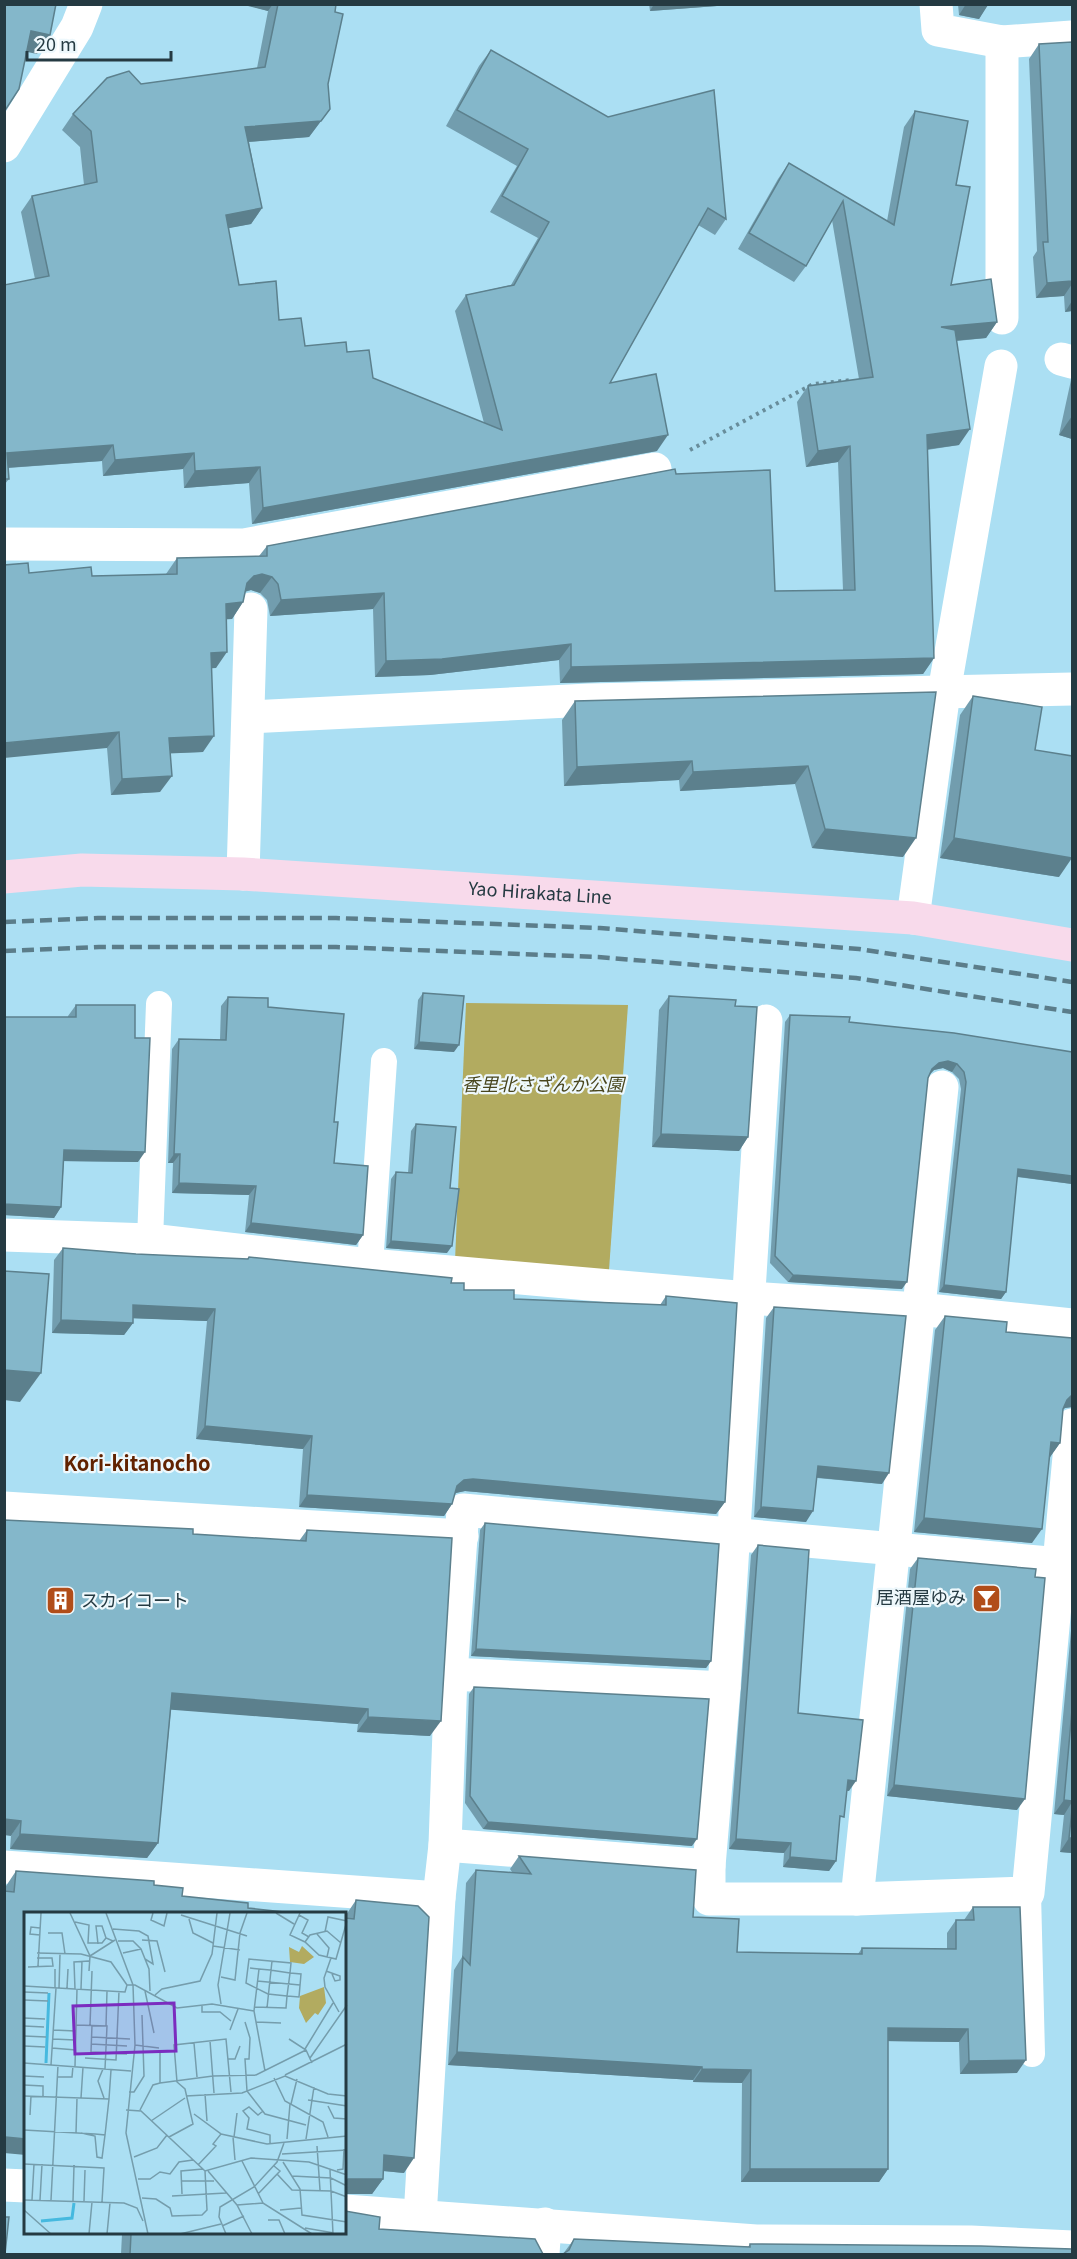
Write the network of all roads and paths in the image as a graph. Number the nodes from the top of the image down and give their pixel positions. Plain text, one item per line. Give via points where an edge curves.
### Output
1 (86, 4) edge
2 (936, 4) edge
3 (1072, 37) edge
4 (1002, 42) junction
5 (4, 146) edge
6 (1002, 318) dead end
7 (1001, 366) dead end
8 (860, 379) edge
9 (656, 469) joint
10 (4, 544) edge
11 (251, 609) edge
12 (1072, 689) edge
13 (944, 692) junction
14 (250, 717) junction
15 (243, 874) junction
16 (4, 878) edge
17 (913, 918) junction
18 (1072, 945) edge
19 (159, 1004) dead end
20 (766, 1021) dead end
21 (384, 1061) dead end
22 (942, 1087) dead end
23 (4, 1235) edge
24 (150, 1240) junction
25 (370, 1265) junction
26 (748, 1298) junction
27 (918, 1309) junction
28 (1072, 1325) edge
29 (1072, 1425) edge
30 (4, 1508) edge
31 (734, 1534) junction
32 (462, 1536) junction
33 (893, 1548) junction
34 (1066, 1564) edge
35 (451, 1674) junction
36 (724, 1688) junction
37 (445, 1845) junction
38 (709, 1866) junction
39 (4, 1867) edge
40 (1029, 1893) junction
41 (440, 1898) junction
42 (857, 1899) junction
43 (1032, 2055) dead end
44 (4, 2185) edge
45 (24, 2186) edge
46 (346, 2211) edge
47 (420, 2217) junction
48 (544, 2239) edge
49 (1072, 2247) edge
50 (756, 2248) edge
51 (971, 2248) edge

1 - 5 street via 77,27
2 - 4 street via 938,30
3 - 4 street
4 - 6 street
7 - 13 street
8 - 9 path via 813,384
9 - 10 street via 244,545
11 - 14 street
12 - 13 street
13 - 14 street via 589,699
13 - 17 street
14 - 15 street
15 - 16 main road, Yao Hirakata Line via 82,870
15 - 17 main road, Yao Hirakata Line
17 - 18 main road, Yao Hirakata Line
19 - 24 lane
20 - 26 street
21 - 25 lane
22 - 27 street
23 - 24 street
24 - 25 street
25 - 26 street
26 - 27 street
26 - 31 street
27 - 28 street
27 - 33 street
29 - 34 street
30 - 32 street
31 - 32 street via 464,1510
31 - 33 street
31 - 36 street
32 - 35 street
33 - 34 street
33 - 42 street
34 - 40 street
35 - 36 street
35 - 37 street
36 - 38 street
37 - 38 street
37 - 41 street
38 - 42 street via 709,1899
39 - 41 street
40 - 42 street
40 - 43 lane
41 - 47 street
44 - 45 street
46 - 47 street
47 - 48 street
48 - 50 street
49 - 51 street
50 - 51 street

